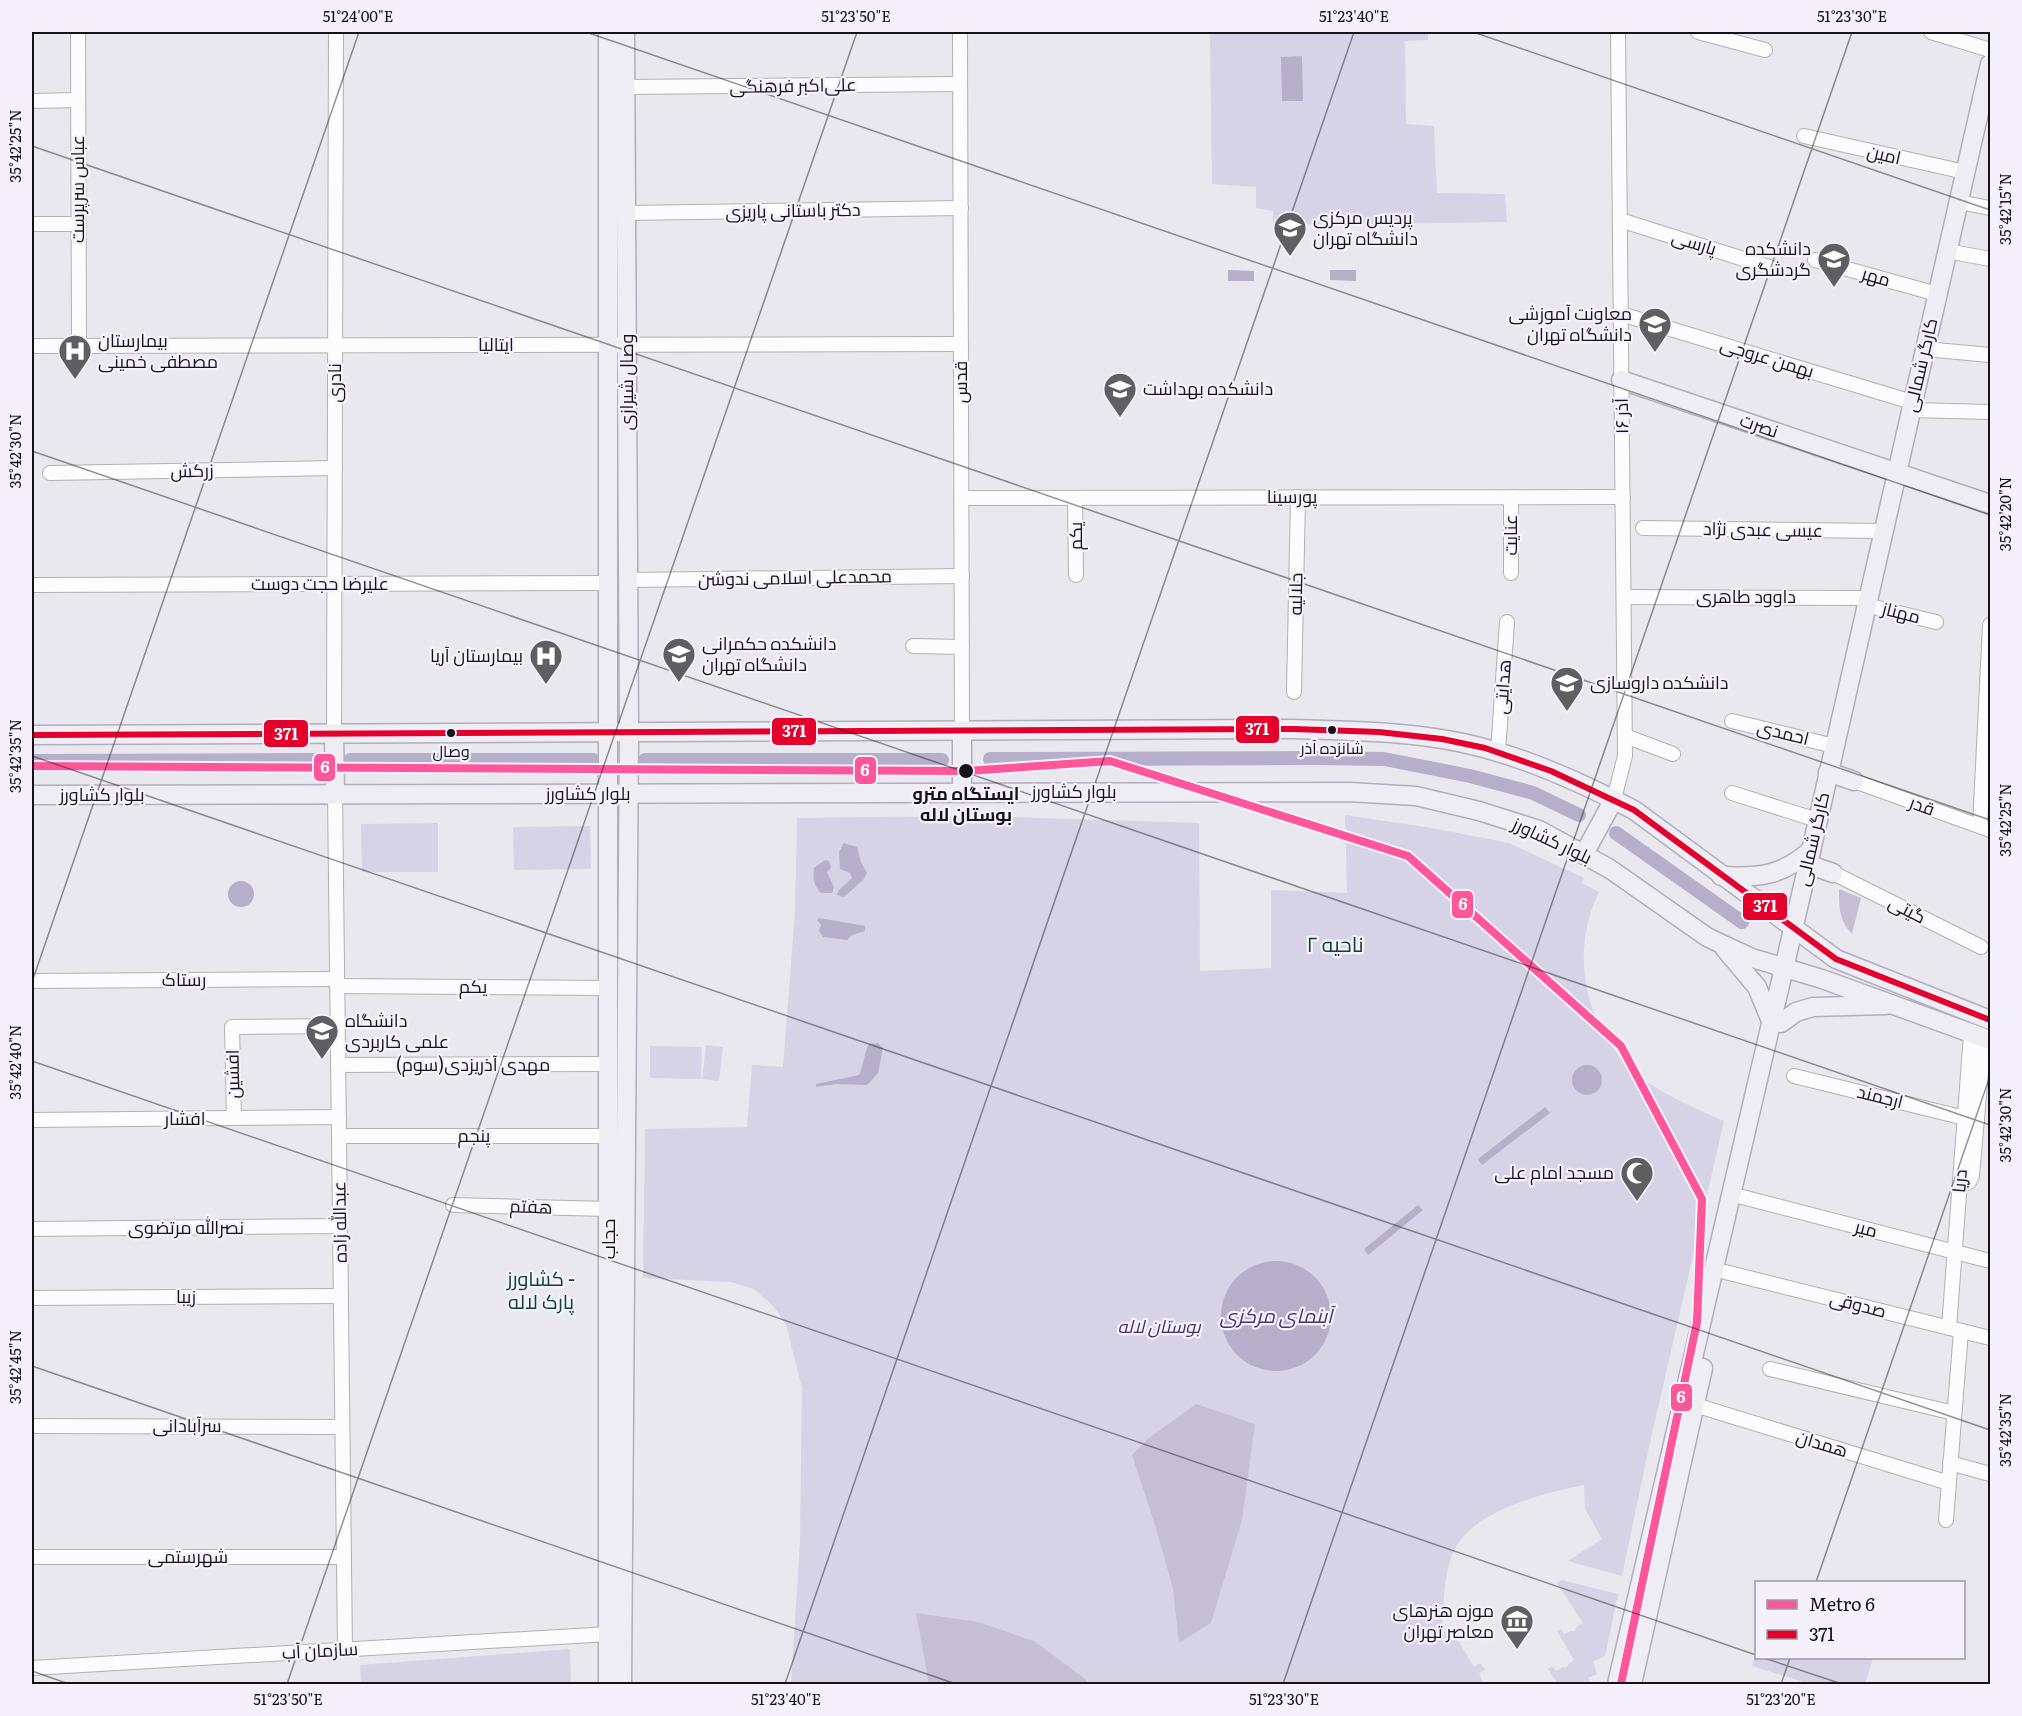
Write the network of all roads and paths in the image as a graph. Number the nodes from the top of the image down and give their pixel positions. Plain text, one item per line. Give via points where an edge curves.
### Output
1 (78, 32) edge
2 (336, 32) edge
3 (608, 32) edge
4 (625, 32) edge
5 (960, 32) edge
6 (1618, 32) edge
7 (1698, 32) edge
8 (1931, 32) edge
9 (1765, 50) dead end
10 (1990, 50) edge
11 (1990, 64) edge
12 (960, 84) junction
13 (616, 87) junction
14 (78, 100) junction
15 (32, 101) edge
16 (1804, 136) dead end
17 (1965, 172) junction
18 (1959, 202) junction
19 (961, 208) junction
20 (1990, 208) edge
21 (617, 213) junction
22 (1620, 220) junction
23 (32, 224) edge
24 (78, 224) junction
25 (1947, 251) junction
26 (1990, 259) edge
27 (1815, 260) dead end
28 (1769, 267) dead end
29 (1937, 294) junction
30 (1621, 314) junction
31 (961, 344) junction
32 (335, 345) junction
33 (608, 345) junction
34 (627, 345) junction
35 (32, 346) edge
36 (79, 346) junction
37 (1924, 349) junction
38 (1990, 355) edge
39 (1622, 380) junction
40 (1911, 406) junction
41 (1990, 412) edge
42 (335, 468) junction
43 (1896, 472) junction
44 (50, 473) dead end
45 (1298, 497) junction
46 (1511, 497) junction
47 (1623, 497) junction
48 (962, 498) junction
49 (1075, 498) junction
50 (1990, 504) edge
51 (1643, 528) dead end
52 (1883, 531) junction
53 (1511, 573) dead end
54 (1076, 574) dead end
55 (962, 576) junction
56 (628, 580) junction
57 (608, 583) junction
58 (335, 584) junction
59 (32, 585) edge
60 (1624, 597) junction
61 (1867, 601) junction
62 (1508, 622) dead end
63 (1936, 622) dead end
64 (1990, 626) edge
65 (913, 646) dead end
66 (962, 647) junction
67 (1294, 692) dead end
68 (1732, 721) dead end
69 (1988, 730) edge
70 (962, 732) junction
71 (609, 733) junction
72 (629, 733) junction
73 (334, 734) junction
74 (32, 735) edge
75 (1625, 736) junction
76 (1834, 746) junction
77 (1498, 752) junction
78 (1673, 754) dead end
79 (1828, 772) junction
80 (1854, 781) joint
81 (609, 793) junction
82 (962, 793) junction
83 (1732, 793) dead end
84 (335, 794) junction
85 (628, 794) junction
86 (32, 795) edge
87 (1614, 800) junction
88 (1817, 820) junction
89 (1985, 828) edge
90 (1584, 854) junction
91 (1809, 857) junction
92 (1833, 873) joint
93 (609, 876) junction
94 (628, 876) junction
95 (1721, 876) junction
96 (1792, 929) junction
97 (1719, 944) junction
98 (1981, 947) dead end
99 (1788, 968) junction
100 (32, 981) edge
101 (337, 982) junction
102 (618, 988) junction
103 (1896, 1005) junction
104 (1990, 1020) edge
105 (1776, 1022) junction
106 (338, 1026) junction
107 (1982, 1037) edge
108 (617, 1064) junction
109 (338, 1065) junction
110 (1794, 1076) dead end
111 (234, 1118) junction
112 (339, 1118) junction
113 (32, 1120) edge
114 (1971, 1120) junction
115 (339, 1136) junction
116 (609, 1136) junction
117 (1736, 1196) junction
118 (453, 1205) dead end
119 (609, 1209) junction
120 (340, 1226) junction
121 (32, 1229) edge
122 (617, 1247) junction
123 (1955, 1252) junction
124 (1990, 1261) edge
125 (1719, 1270) junction
126 (341, 1296) junction
127 (32, 1298) edge
128 (1955, 1329) junction
129 (1990, 1338) edge
130 (1770, 1369) dead end
131 (1689, 1403) junction
132 (1954, 1413) junction
133 (32, 1426) edge
134 (342, 1426) junction
135 (1950, 1463) junction
136 (1990, 1474) edge
137 (1949, 1483) junction
138 (1946, 1520) dead end
139 (32, 1557) edge
140 (344, 1557) junction
141 (616, 1634) junction
142 (345, 1650) junction
143 (32, 1668) edge
144 (608, 1684) edge
145 (622, 1684) edge
146 (1617, 1684) edge
147 (1632, 1684) edge

1 - 14 street, عباس سرپرست
2 - 32 street, نادری
3 - 13 main road, وصال شیرازی
4 - 13 main road, وصال شیرازی
5 - 12 street, قدس
6 - 22 street, ۱۶ آذر
7 - 9 street
8 - 10 street
11 - 17 main road, کارگر شمالی
12 - 13 street, علی‌اکبر فرهنگی
12 - 19 street, قدس
13 - 21 main road, وصال شیرازی
14 - 15 street
14 - 24 street, عباس سرپرست
16 - 17 street, امین
17 - 18 main road, کارگر شمالی
18 - 20 street
18 - 25 main road, کارگر شمالی
19 - 21 street, دکتر باستانی پاریزی
19 - 31 street, قدس
21 - 33 main road, وصال شیرازی
21 - 34 main road, وصال شیرازی
22 - 28 street, پارسی
22 - 30 street, ۱۶ آذر
23 - 24 street
24 - 36 street, عباس سرپرست
25 - 26 street
25 - 29 main road, کارگر شمالی
27 - 29 street, مهر
29 - 37 main road, کارگر شمالی
30 - 39 street, ۱۶ آذر
30 - 40 street, بهمن عروجی
31 - 34 street, ایتالیا
31 - 48 street, قدس
32 - 33 street, ایتالیا
32 - 36 street, ایتالیا
32 - 42 street, نادری
33 - 34 street, ایتالیا
33 - 57 main road, وصال شیرازی
34 - 56 main road, وصال شیرازی
35 - 36 street, ایتالیا
37 - 38 street
37 - 40 main road, کارگر شمالی
39 - 43 main road, نصرت
39 - 47 street, ۱۶ آذر
40 - 41 street, بهمن عروجی
40 - 43 main road, کارگر شمالی
42 - 44 street, زرکش
42 - 58 street, نادری
43 - 50 main road, نصرت
43 - 52 main road, کارگر شمالی
45 - 46 street, پورسینا
45 - 49 street, پورسینا
45 - 67 street, جلالیه
46 - 47 street, پورسینا
46 - 53 street, عنایت
47 - 60 street, ۱۶ آذر
48 - 49 street, پورسینا
48 - 55 street, قدس
49 - 54 street, یکم
51 - 52 street, عیسی عبدی نژاد
52 - 61 main road, کارگر شمالی
55 - 56 street, محمدعلی اسلامی ندوشن
55 - 66 street, قدس
56 - 72 main road, وصال شیرازی
57 - 58 street, علیرضا حجت دوست
57 - 71 main road, وصال شیرازی
58 - 59 street, علیرضا حجت دوست
58 - 73 street, نادری
60 - 61 street, داوود طاهری
60 - 75 street, ۱۶ آذر
61 - 63 street, مهناز
61 - 76 main road, کارگر شمالی
62 - 77 street, هدایتی
64 - 69 street
65 - 66 street
66 - 70 street, قدس
68 - 76 street, احمدی
69 - 89 street
70 - 72 main road
70 - 77 main road via 1343,731 1429,737
70 - 82 main road
71 - 72 main road
71 - 73 main road
71 - 81 main road, وصال شیرازی
72 - 85 main road, وصال شیرازی
73 - 74 main road
73 - 84 main road
75 - 78 street
75 - 87 street, ۱۶ آذر via 1624,762
76 - 79 main road, کارگر شمالی
77 - 87 main road
79 - 80 main road
79 - 88 main road, کارگر شمالی
80 - 89 street, قدر
81 - 84 main road, بلوار کشاورز
81 - 85 main road, بلوار کشاورز
81 - 93 main road, حجاب
82 - 85 main road, بلوار کشاورز
82 - 90 main road, بلوار کشاورز via 1388,793 1490,814 1539,830
83 - 88 street
84 - 86 main road, بلوار کشاورز
84 - 101 street, عبدالله زاده
85 - 94 main road, حجاب
87 - 90 main road
87 - 95 main road via 1634,810
88 - 91 main road, کارگر شمالی
90 - 97 main road, بلوار کشاورز
91 - 92 main road
91 - 95 main road via 1761,876
91 - 96 main road, کارگر شمالی
92 - 98 street, گیتی
93 - 94 main road
93 - 102 main road, حجاب
94 - 102 main road, حجاب
95 - 96 main road
96 - 99 main road, کارگر شمالی
96 - 104 main road via 1836,959
97 - 99 main road, بلوار کشاورز
97 - 105 main road via 1752,980
99 - 103 main road, بلوار کشاورز
99 - 105 main road, کارگر شمالی
100 - 101 street, رستاک
101 - 102 street, یکم
101 - 106 street, عبدالله زاده
102 - 108 main road, حجاب
103 - 105 main road via 1813,1007
103 - 107 main road, بلوار کشاورز
105 - 117 main road, کارگر شمالی
106 - 109 street, عبدالله زاده
106 - 111 street, افشین via 232,1027
107 - 114 street, دریا
108 - 109 street, مهدی آذریزدی(سوم)
108 - 116 main road, حجاب
108 - 122 main road, حجاب
109 - 112 street, عبدالله زاده
110 - 114 street, ارجمند
111 - 112 street, افشار
111 - 113 street, افشار
112 - 115 street, عبدالله زاده
114 - 123 street, دریا
115 - 116 street, پنجم
115 - 120 street, عبدالله زاده
116 - 119 main road, حجاب
117 - 123 street, میر
117 - 125 main road, کارگر شمالی
118 - 119 street, هفتم
119 - 122 main road, حجاب
120 - 121 street, نصرالله مرتضوی
120 - 126 street, عبدالله زاده
122 - 141 main road, حجاب
123 - 124 street, میر
123 - 128 street, دریا
125 - 128 street, صدوقی
125 - 131 main road, کارگر شمالی
126 - 127 street, زیبا
126 - 134 street, عبدالله زاده
128 - 129 street, صدوقی
128 - 132 street, دریا
130 - 132 street
131 - 137 street, همدان
131 - 146 main road
131 - 147 main road
132 - 135 street, دریا
133 - 134 street, سرآبادانی
134 - 140 street, عبدالله زاده
135 - 136 street
135 - 137 street, دریا
137 - 138 street, دریا
139 - 140 street, شهرستمی
140 - 142 street, عبدالله زاده
141 - 142 street, سازمان آب
141 - 144 main road, حجاب
141 - 145 main road, حجاب
142 - 143 street, سازمان آب

